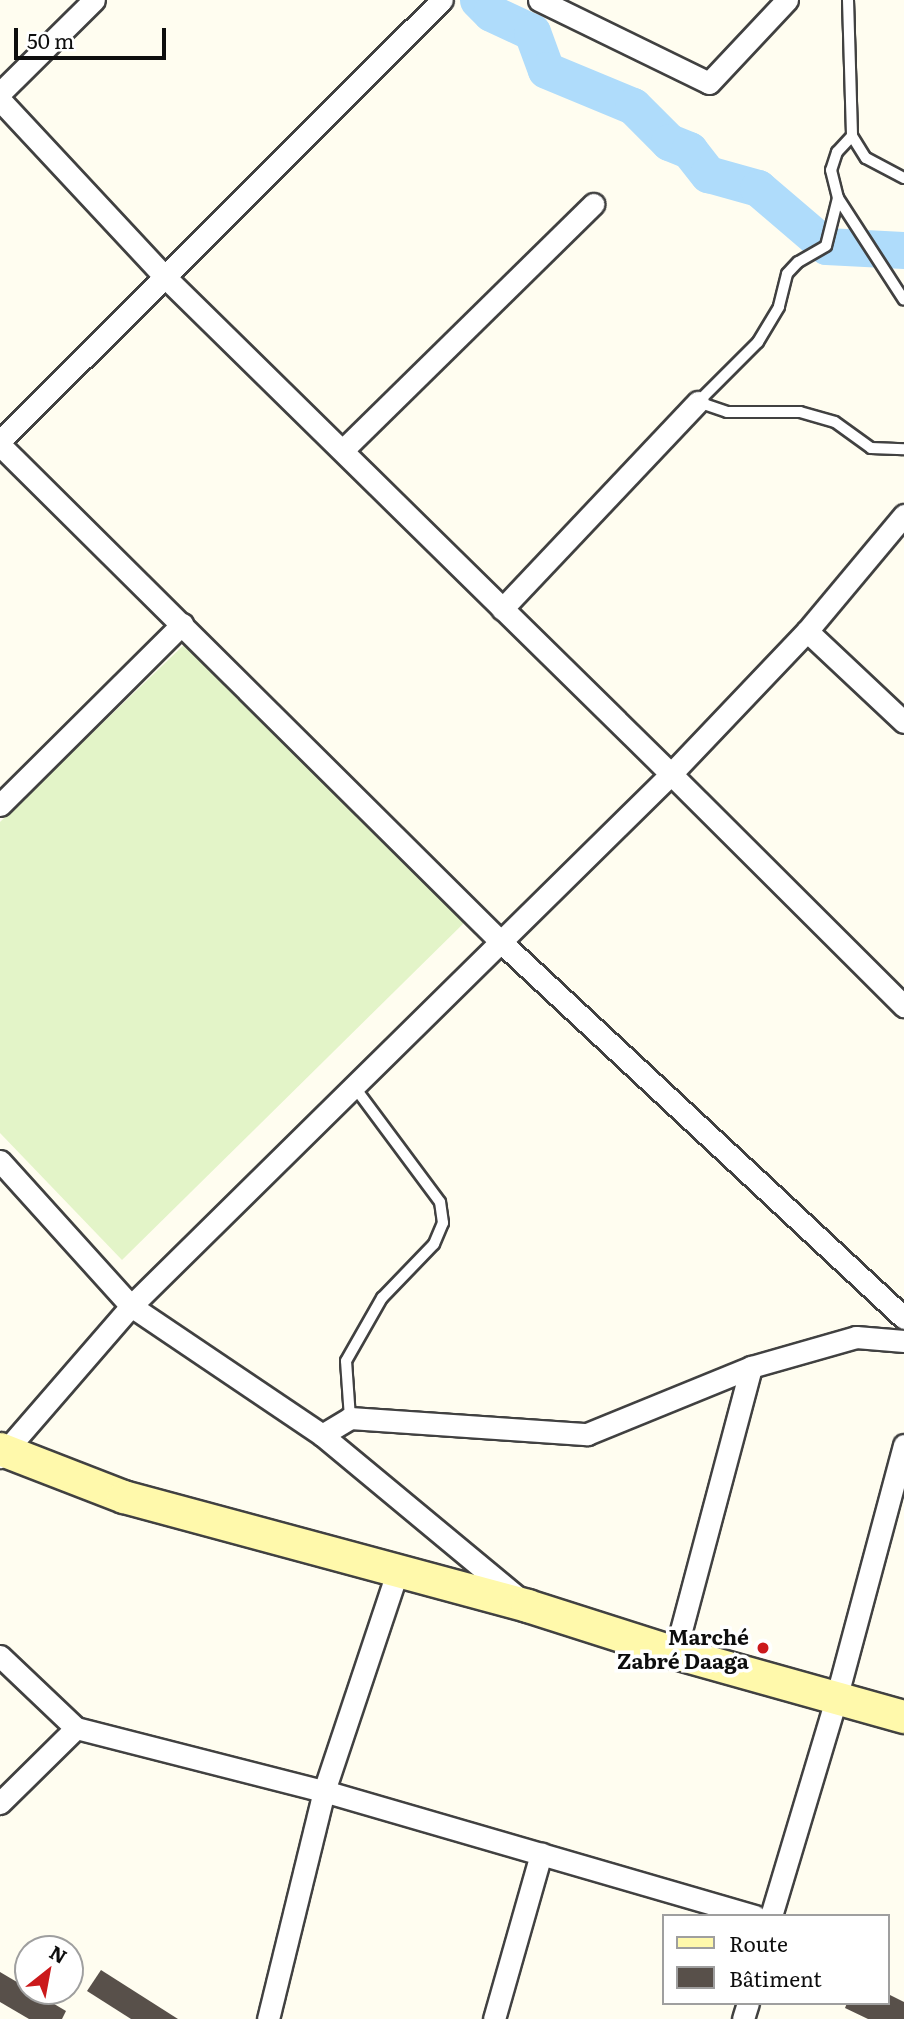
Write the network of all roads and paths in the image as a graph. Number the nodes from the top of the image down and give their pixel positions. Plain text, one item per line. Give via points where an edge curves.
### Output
1 (94, 0) edge
2 (442, 0) edge
3 (539, 0) edge
4 (787, 0) edge
5 (848, 0) edge
6 (0, 93) edge
7 (0, 100) edge
8 (852, 136) junction
9 (904, 178) edge
10 (838, 198) junction
11 (593, 204) dead end
12 (162, 274) junction
13 (904, 300) edge
14 (698, 402) junction
15 (0, 443) edge
16 (904, 449) edge
17 (343, 450) junction
18 (904, 515) edge
19 (502, 609) junction
20 (182, 624) junction
21 (807, 631) junction
22 (904, 722) edge
23 (671, 774) junction
24 (0, 805) edge
25 (501, 942) junction
26 (869, 971) junction
27 (904, 982) edge
28 (904, 1006) edge
29 (354, 1086) junction
30 (0, 1161) edge
31 (131, 1306) junction
32 (904, 1318) edge
33 (904, 1341) edge
34 (751, 1367) junction
35 (349, 1418) junction
36 (322, 1435) junction
37 (904, 1445) edge
38 (2, 1452) edge
39 (397, 1573) junction
40 (528, 1606) junction
41 (675, 1653) junction
42 (0, 1656) edge
43 (836, 1699) junction
44 (904, 1717) edge
45 (76, 1728) junction
46 (324, 1791) junction
47 (0, 1803) edge
48 (541, 1854) junction
49 (748, 1914) edge
50 (772, 1914) edge
51 (268, 2019) edge
52 (494, 2019) edge

1 - 6 street
2 - 12 street
3 - 4 street via 709,83
5 - 8 lane
7 - 12 street
8 - 9 lane via 866,158
8 - 10 lane via 837,152 831,170
10 - 13 lane
10 - 14 lane via 826,246 787,274 779,307 758,342
11 - 17 street
12 - 15 street
12 - 17 street
14 - 16 lane via 727,412 800,412 835,422 871,448
14 - 19 street
15 - 20 street
17 - 19 street
18 - 21 street
19 - 23 street
20 - 24 street
20 - 25 street
21 - 22 street
21 - 23 street
23 - 25 street
23 - 26 street
25 - 29 street
25 - 32 street
26 - 27 street
26 - 28 street
29 - 31 street
29 - 35 lane via 440,1202 443,1223 434,1244 382,1298 346,1360
30 - 31 street
31 - 36 street
31 - 38 street
33 - 34 street via 856,1337
34 - 35 street via 587,1434
34 - 41 street
35 - 36 street
36 - 40 street
37 - 43 street
38 - 39 main road via 124,1497
39 - 40 main road
39 - 46 street
40 - 41 main road
41 - 43 main road
42 - 45 street
43 - 44 main road
43 - 50 street
45 - 46 street
45 - 47 street
46 - 48 street
46 - 51 street
48 - 49 street
48 - 52 street

